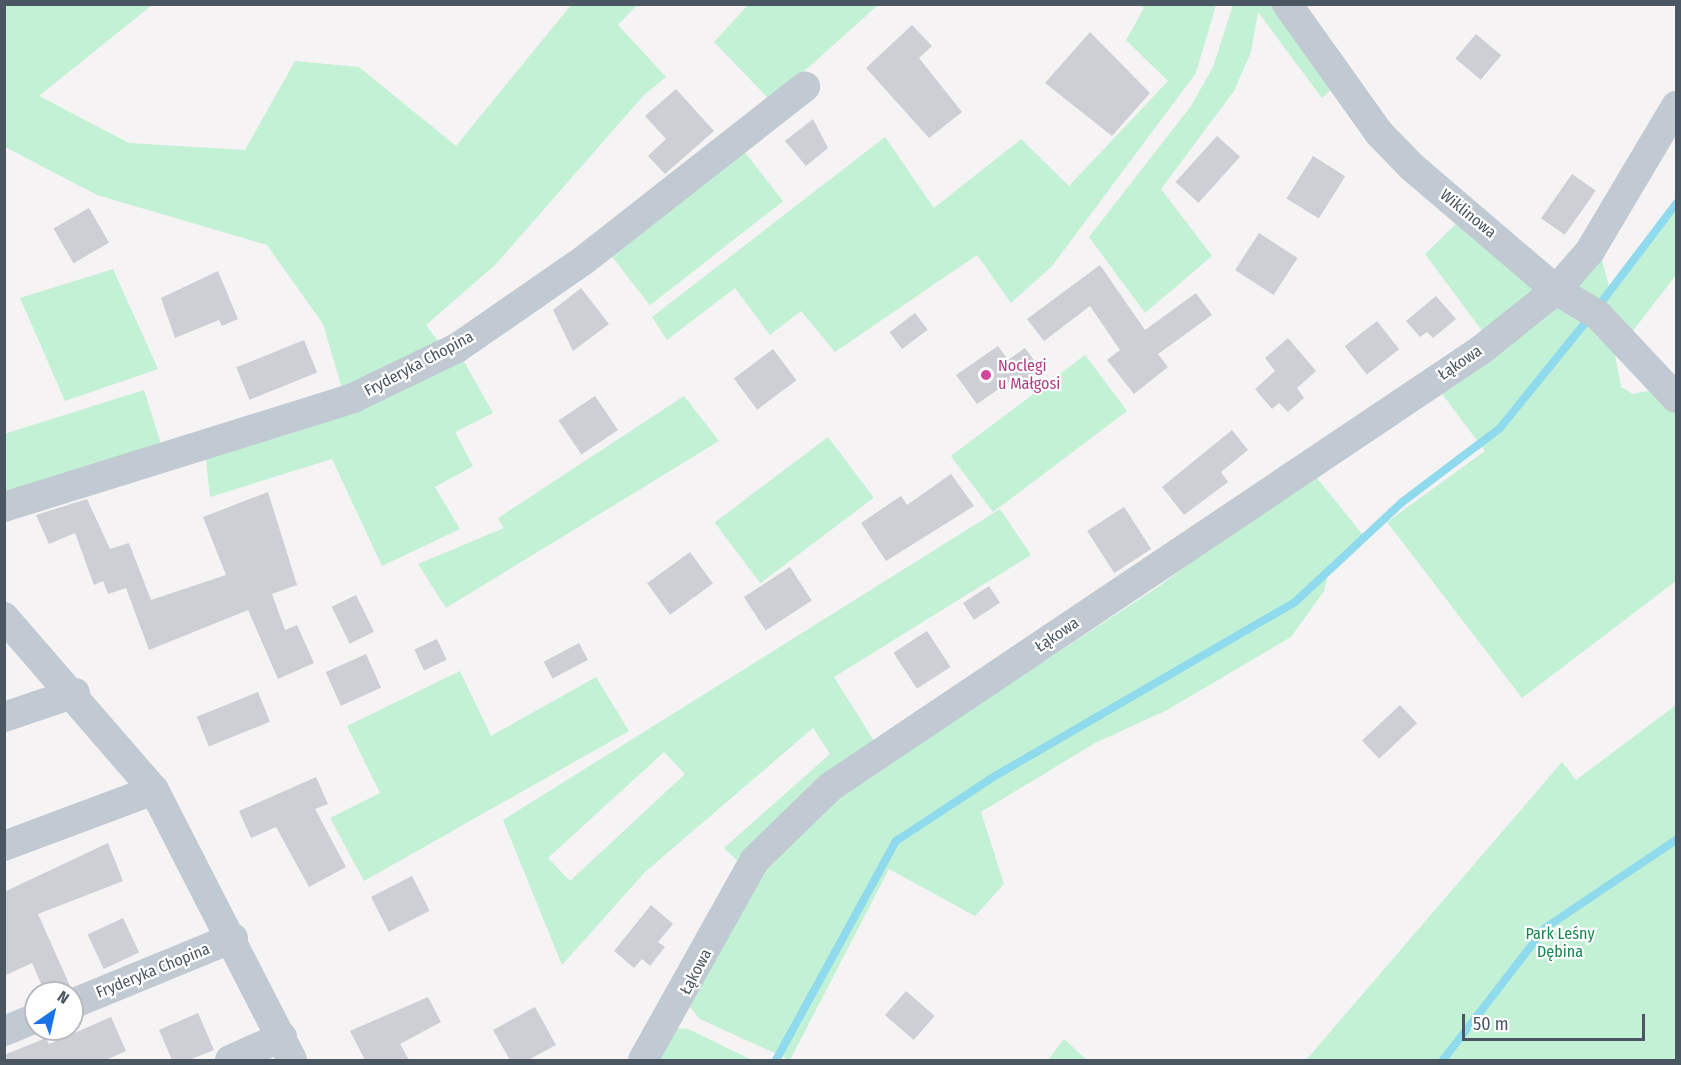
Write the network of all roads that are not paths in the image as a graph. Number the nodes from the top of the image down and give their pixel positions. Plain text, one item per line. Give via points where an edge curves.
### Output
1 (1287, 4) edge
2 (805, 87) dead end
3 (1677, 106) edge
4 (1578, 303) junction
5 (1677, 398) edge
6 (4, 507) edge
7 (4, 617) edge
8 (75, 693) junction
9 (4, 717) edge
10 (154, 790) junction
11 (4, 846) edge
12 (233, 938) junction
13 (84, 999) edge
14 (24, 1023) edge
15 (4, 1031) edge
16 (287, 1049) edge
17 (230, 1060) edge
18 (643, 1060) edge

1 - 4 street, Wiklinowa via 1386,141
2 - 6 street, Fryderyka Chopina via 584,260 457,348 354,398
3 - 4 street, Łąkowa via 1590,251
4 - 5 street, Wiklinowa
4 - 18 street, Łąkowa via 1481,350 830,787 755,860
7 - 8 street
8 - 9 street
8 - 10 street
10 - 11 street
10 - 12 street
12 - 13 street, Fryderyka Chopina
12 - 16 street
14 - 15 street
16 - 17 street

